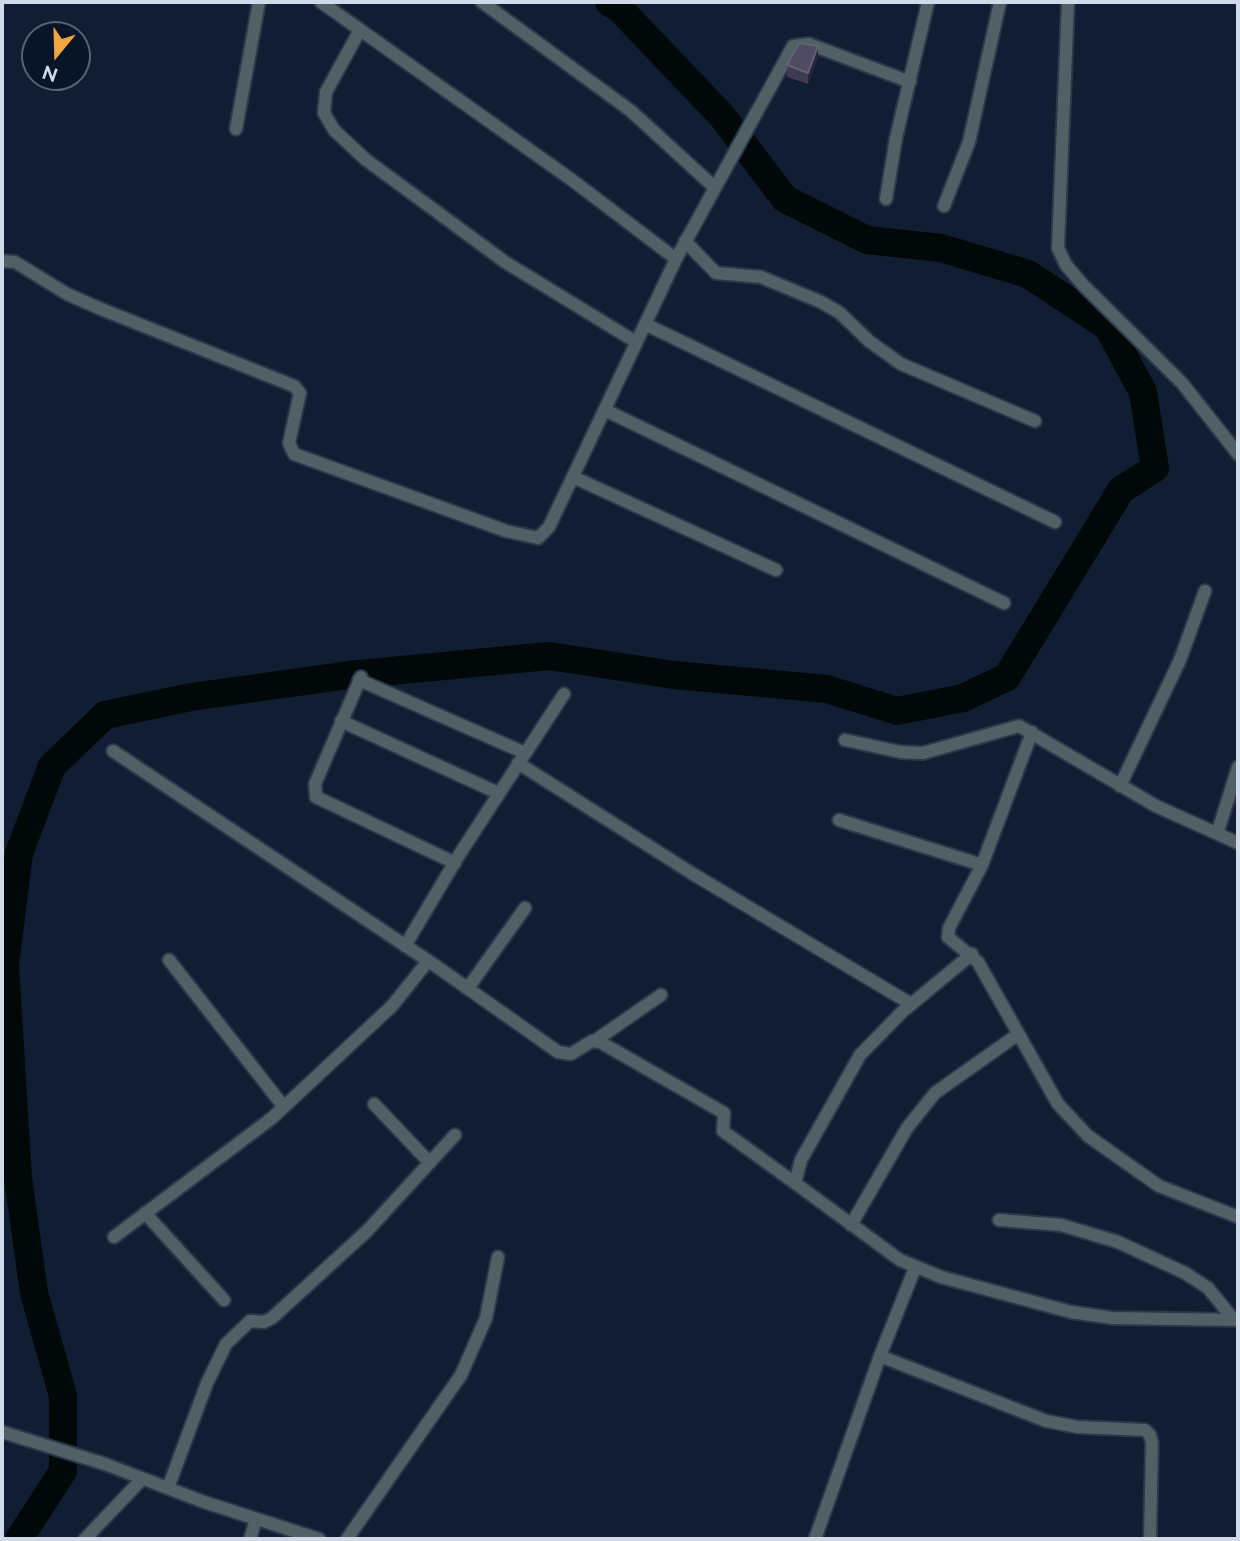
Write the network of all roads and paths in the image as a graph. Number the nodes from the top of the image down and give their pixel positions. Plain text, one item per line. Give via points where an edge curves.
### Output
1 (259, 2) edge
2 (321, 2) edge
3 (482, 2) edge
4 (928, 2) edge
5 (1000, 2) edge
6 (1068, 2) edge
7 (360, 30) junction
8 (910, 82) junction
9 (236, 129) dead end
10 (716, 183) junction
11 (886, 199) dead end
12 (944, 206) dead end
13 (685, 242) junction
14 (676, 259) junction
15 (2, 261) edge
16 (645, 324) junction
17 (636, 342) junction
18 (605, 410) junction
19 (1035, 421) dead end
20 (1238, 454) edge
21 (573, 477) junction
22 (1055, 522) dead end
23 (776, 570) dead end
24 (1205, 591) dead end
25 (1004, 603) dead end
26 (564, 694) dead end
27 (341, 721) junction
28 (1032, 732) junction
29 (845, 740) dead end
30 (113, 751) dead end
31 (522, 758) junction
32 (1238, 767) edge
33 (1120, 786) junction
34 (498, 793) junction
35 (839, 820) dead end
36 (1218, 831) junction
37 (1238, 844) edge
38 (455, 863) junction
39 (982, 866) junction
40 (525, 908) dead end
41 (405, 946) junction
42 (972, 954) junction
43 (169, 960) dead end
44 (428, 961) junction
45 (468, 988) junction
46 (661, 995) dead end
47 (911, 1004) junction
48 (1017, 1035) junction
49 (596, 1040) junction
50 (374, 1104) dead end
51 (284, 1107) junction
52 (455, 1135) dead end
53 (430, 1163) junction
54 (794, 1183) junction
55 (145, 1213) junction
56 (1238, 1217) edge
57 (999, 1220) dead end
58 (851, 1225) junction
59 (114, 1237) dead end
60 (498, 1257) dead end
61 (915, 1268) junction
62 (224, 1300) dead end
63 (1236, 1320) edge
64 (880, 1356) junction
65 (2, 1432) edge
66 (142, 1479) junction
67 (168, 1489) junction
68 (256, 1519) junction
69 (85, 1539) edge
70 (250, 1539) edge
71 (319, 1539) edge
72 (347, 1539) edge
73 (815, 1539) edge
74 (1150, 1539) edge

1 - 9 street
2 - 7 street
3 - 10 street via 631,111
4 - 8 street
5 - 12 street via 969,142
6 - 20 street via 1058,248 1075,275 1182,383
7 - 14 street
7 - 17 street via 326,92 324,113 334,131 493,254
8 - 10 street via 798,43 788,51
8 - 11 street
10 - 13 street
13 - 14 street
13 - 19 street via 716,273 761,277 821,302 901,364
14 - 16 street
15 - 21 street via 15,262 101,309 294,386 300,398 289,443 301,457 531,539 549,527
16 - 17 street
16 - 22 street
17 - 18 street
18 - 21 street
18 - 25 street
21 - 23 street
24 - 33 street via 1180,660
26 - 31 street
27 - 31 street via 360,678
27 - 34 street
27 - 38 street via 315,784 316,797
28 - 29 street via 1012,727 923,752
28 - 33 street
28 - 39 street
30 - 41 street
31 - 34 street
31 - 47 street via 704,880
32 - 36 street
33 - 36 street via 1170,813
34 - 38 street
35 - 39 street
36 - 37 street
38 - 41 street
39 - 42 street via 948,932 950,939
40 - 45 street
41 - 44 street
42 - 47 street
42 - 48 street
43 - 51 street
44 - 45 street
44 - 51 street via 392,1006
45 - 49 street via 563,1054
46 - 49 street
47 - 54 street via 860,1055 801,1160
48 - 56 street via 1058,1104 1088,1136 1159,1186
48 - 58 street via 935,1093 907,1128
49 - 54 street via 724,1113 723,1131
50 - 53 street
51 - 55 street
52 - 53 street
53 - 67 street via 367,1231 272,1318 250,1321 226,1344
54 - 58 street
55 - 59 street
55 - 62 street
57 - 63 street via 1061,1225 1118,1242 1208,1288
58 - 61 street
60 - 72 street via 486,1318 461,1375
61 - 63 street via 1071,1312 1112,1318
61 - 64 street
64 - 73 street
64 - 74 street via 1046,1421 1146,1430 1152,1443
65 - 66 street
66 - 67 street
66 - 69 street
67 - 68 street
68 - 70 street
68 - 71 street

